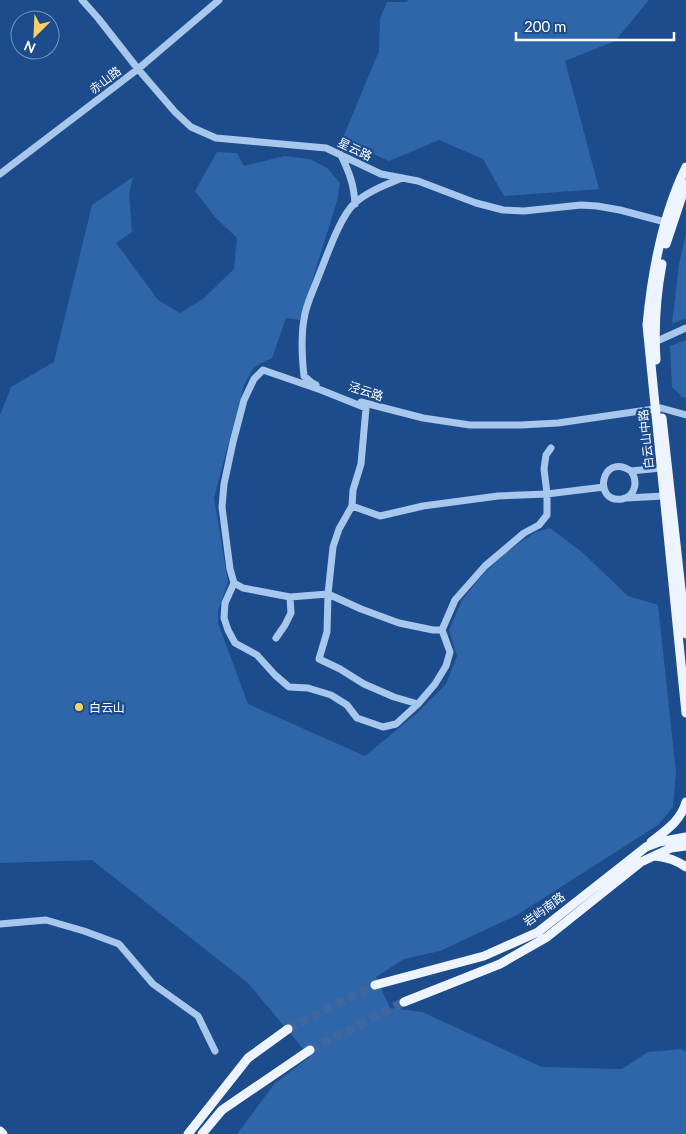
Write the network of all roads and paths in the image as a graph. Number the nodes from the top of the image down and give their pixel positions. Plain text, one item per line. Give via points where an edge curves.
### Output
1 (82, 0) edge
2 (219, 0) edge
3 (138, 69) junction
4 (340, 155) junction
5 (686, 167) edge
6 (0, 174) edge
7 (402, 178) junction
8 (686, 184) edge
9 (354, 204) junction
10 (668, 223) junction
11 (686, 328) edge
12 (655, 342) junction
13 (367, 406) junction
14 (658, 408) junction
15 (686, 415) edge
16 (551, 448) dead end
17 (661, 468) junction
18 (631, 471) junction
19 (604, 488) junction
20 (546, 494) junction
21 (664, 496) junction
22 (625, 498) junction
23 (352, 506) junction
24 (234, 583) junction
25 (328, 594) junction
26 (290, 597) junction
27 (442, 630) junction
28 (686, 634) edge
29 (276, 638) dead end
30 (418, 704) junction
31 (686, 713) edge
32 (686, 802) edge
33 (686, 838) edge
34 (646, 846) junction
35 (686, 846) edge
36 (655, 856) junction
37 (686, 867) edge
38 (0, 924) edge
39 (375, 985) tunnel mouth
40 (404, 1002) tunnel mouth
41 (288, 1029) tunnel mouth
42 (310, 1050) tunnel mouth
43 (215, 1051) dead end
44 (0, 1131) edge
45 (4, 1134) edge
46 (188, 1134) edge
47 (202, 1134) edge

1 - 3 street, 星云路
2 - 3 street, 赤山路
3 - 4 street, 星云路 via 191,127 216,138 326,148
3 - 6 street, 赤山路
4 - 7 street, 星云路 via 381,174
4 - 9 street via 354,189
5 - 10 main road, 白云山中路 via 672,200
7 - 9 street, 泾云路
7 - 10 street, 星云路 via 503,210 597,206
8 - 10 main road, 白云山中路
9 - 13 street, 泾云路 via 346,214 309,300 304,319 302,356 304,376 312,383
10 - 12 main road, 白云山中路 via 658,287
10 - 14 main road, 白云山中路 via 650,292 647,326
11 - 12 street
12 - 14 main road, 白云山中路
13 - 14 street, 泾云路 via 470,426 558,423
13 - 23 street via 361,464
13 - 24 street via 263,370 254,379 244,400 224,484 222,507
14 - 15 street
14 - 17 main road, 白云山中路
14 - 28 main road, 白云山中路
16 - 20 street via 546,455 544,469
17 - 18 street
17 - 21 main road, 白云山中路
18 - 19 street via 621,467 611,469 604,477
18 - 22 street via 635,486
19 - 20 street
19 - 22 street via 610,496
20 - 23 street via 498,496 423,506 380,516
20 - 27 street via 547,516 485,566 455,600
21 - 22 street
21 - 31 main road, 白云山中路
23 - 25 street via 339,529 334,547
24 - 26 street via 243,588
24 - 30 street via 225,603 224,618 228,630 235,643 257,655 289,686 331,695 347,705 357,718 383,727 396,724
25 - 26 street
25 - 27 street via 399,623
25 - 30 street via 327,632 319,659 364,684
26 - 29 street via 291,614
27 - 30 street via 450,652 446,666
32 - 34 main road via 673,824
33 - 34 main road, 岩屿南路
34 - 39 main road, 岩屿南路 via 538,932 484,956
35 - 36 main road, 岩屿南路 via 671,848
36 - 37 main road via 666,857
36 - 40 main road, 岩屿南路 via 641,862 531,948 500,964
38 - 43 street via 46,920 119,944 153,984 198,1016
41 - 46 main road via 248,1058
42 - 47 main road via 222,1110
44 - 45 main road

